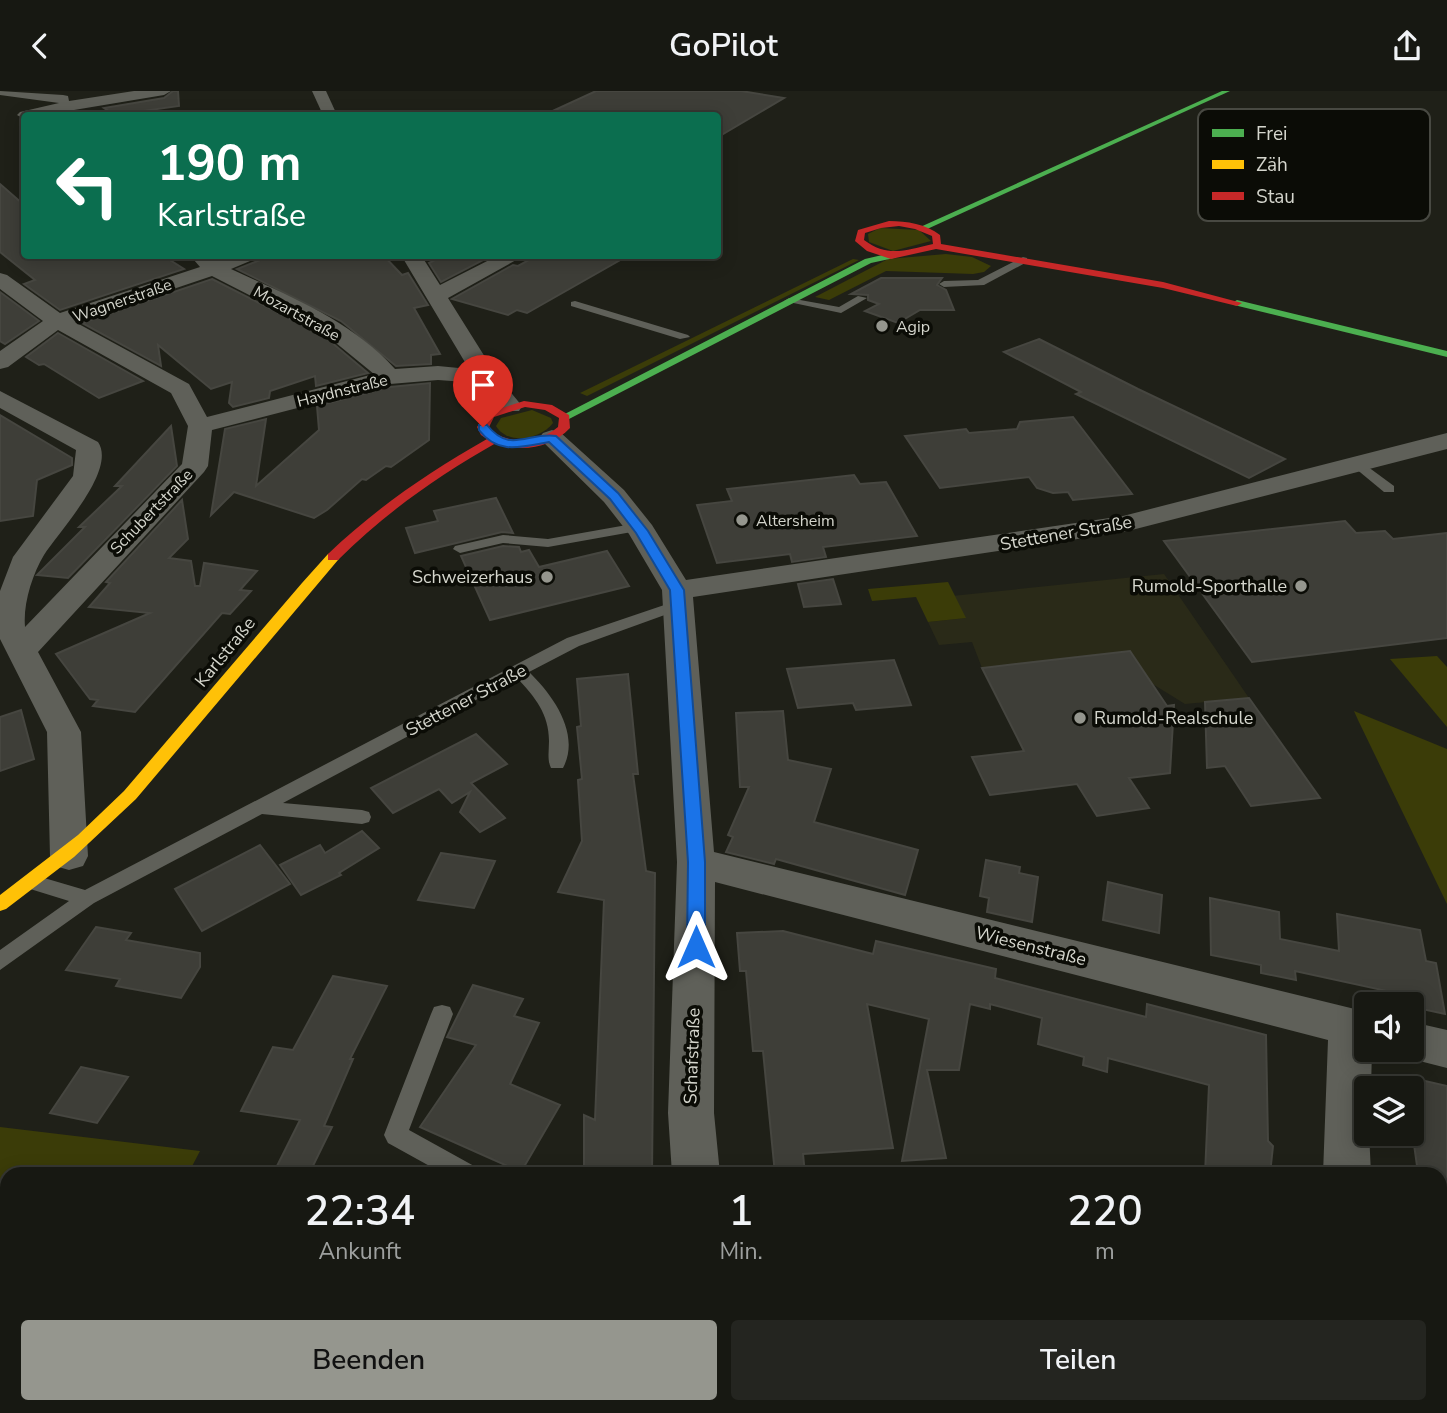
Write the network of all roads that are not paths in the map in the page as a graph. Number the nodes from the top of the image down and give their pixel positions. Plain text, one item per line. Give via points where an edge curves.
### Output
1 (0, 91) edge
2 (164, 91) edge
3 (319, 91) edge
4 (1227, 91) edge
5 (70, 98) edge
6 (34, 112) edge
7 (86, 112) edge
8 (329, 112) edge
9 (922, 228) junction
10 (936, 246) junction
11 (866, 247) junction
12 (890, 254) junction
13 (227, 259) edge
14 (414, 259) edge
15 (507, 259) edge
16 (1023, 260) junction
17 (206, 262) edge
18 (0, 279) edge
19 (944, 283) dead end
20 (437, 295) junction
21 (862, 298) dead end
22 (789, 301) junction
23 (575, 304) dead end
24 (57, 321) junction
25 (684, 337) junction
26 (1447, 354) edge
27 (0, 362) edge
28 (628, 366) dead end
29 (389, 377) junction
30 (486, 377) junction
31 (0, 398) edge
32 (560, 399) dead end
33 (539, 405) junction
34 (510, 407) junction
35 (200, 426) junction
36 (559, 428) junction
37 (493, 440) junction
38 (1447, 441) edge
39 (1360, 465) junction
40 (1389, 489) dead end
41 (638, 527) junction
42 (460, 549) dead end
43 (678, 597) junction
44 (22, 650) junction
45 (519, 671) junction
46 (558, 764) dead end
47 (259, 807) junction
48 (362, 817) dead end
49 (69, 856) junction
50 (696, 862) junction
51 (34, 883) junction
52 (86, 898) junction
53 (0, 904) edge
54 (0, 961) edge
55 (442, 1014) dead end
56 (1354, 1028) edge
57 (1424, 1044) edge
58 (1447, 1049) edge
59 (1356, 1062) edge
60 (453, 1167) edge
61 (695, 1167) edge
62 (1348, 1167) edge

1 - 5 street
2 - 5 street
3 - 8 street
4 - 9 main road
5 - 6 street
5 - 7 street
9 - 10 main road via 936,235
9 - 11 main road via 897,224 867,228 858,236
10 - 12 main road via 922,252
10 - 16 main road
11 - 12 main road
11 - 25 main road
12 - 22 main road
13 - 17 street, Wagnerstraße
14 - 20 street
15 - 20 street
16 - 19 lane via 980,283
16 - 26 main road via 1163,285
17 - 24 street, Wagnerstraße
17 - 29 street, Mozartstraße via 297,309 377,360
18 - 24 street
20 - 30 street
21 - 22 lane via 841,310
22 - 36 main road
23 - 25 lane
24 - 27 street, Wagnerstraße
24 - 35 street via 181,389
25 - 28 main road
29 - 30 street, Haydnstraße via 438,373
29 - 35 street, Haydnstraße
30 - 34 street
31 - 44 street via 89,447 86,476 27,557 8,609 10,628
32 - 33 main road
33 - 34 main road
33 - 36 main road via 557,410
34 - 37 main road via 485,421 485,433
35 - 44 street, Schubertstraße via 195,466
36 - 37 main road via 527,445
36 - 41 street, Schafstraße
37 - 49 main road, Karlstraße via 421,481 356,532 303,586 141,786
38 - 39 street, Stettener Straße
39 - 40 lane
39 - 43 street, Stettener Straße via 1124,524
41 - 42 lane via 548,543 503,539
41 - 43 street, Schafstraße
43 - 45 lane, Stettener Straße via 573,642
43 - 50 street, Schafstraße
44 - 49 street via 64,731
45 - 46 lane via 548,699 560,737
45 - 47 lane, Stettener Straße
47 - 48 lane
47 - 52 lane, Stettener Straße
49 - 51 main road, Karlstraße
50 - 56 street, Wiesenstraße
50 - 61 street, Schafstraße via 691,1113
51 - 52 lane
51 - 53 main road, Karlstraße
52 - 54 lane, Stettener Straße
55 - 60 lane via 396,1135
57 - 58 street
59 - 62 street

